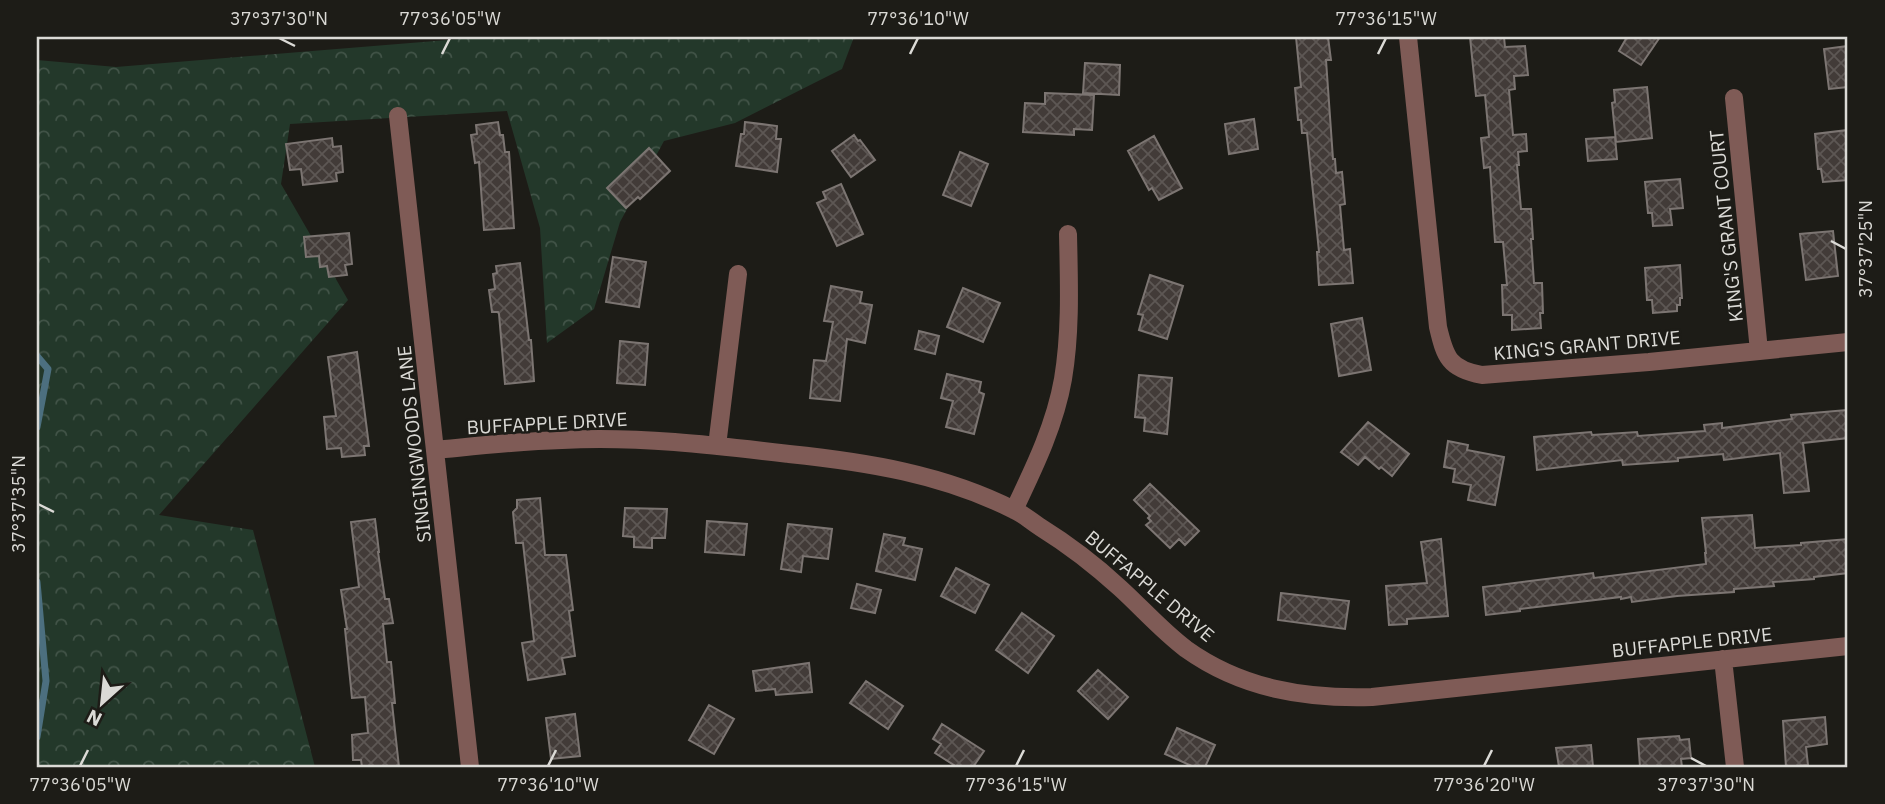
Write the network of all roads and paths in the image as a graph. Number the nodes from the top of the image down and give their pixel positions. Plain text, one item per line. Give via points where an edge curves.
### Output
1 (1408, 37) edge
2 (1734, 98) dead end
3 (398, 117) dead end
4 (1068, 234) dead end
5 (738, 274) dead end
6 (1848, 342) edge
7 (1759, 351) junction
8 (717, 446) junction
9 (435, 450) junction
10 (1014, 510) junction
11 (1848, 646) edge
12 (1723, 659) junction
13 (470, 767) edge
14 (1735, 767) edge

1 - 7 street, KING'S GRANT DRIVE via 1437,327 1444,350 1456,366 1482,375
2 - 7 street, KING'S GRANT COURT
3 - 9 street, SINGINGWOODS LANE
4 - 10 street via 1069,316 1063,382 1039,458
5 - 8 street
6 - 7 street, KING'S GRANT DRIVE
8 - 9 street, BUFFAPPLE DRIVE via 563,439
8 - 10 street, BUFFAPPLE DRIVE via 886,466 946,482
9 - 13 street, SINGINGWOODS LANE
10 - 12 street, BUFFAPPLE DRIVE via 1073,548 1186,649 1258,685 1298,694 1372,697
11 - 12 street, BUFFAPPLE DRIVE
12 - 14 street

